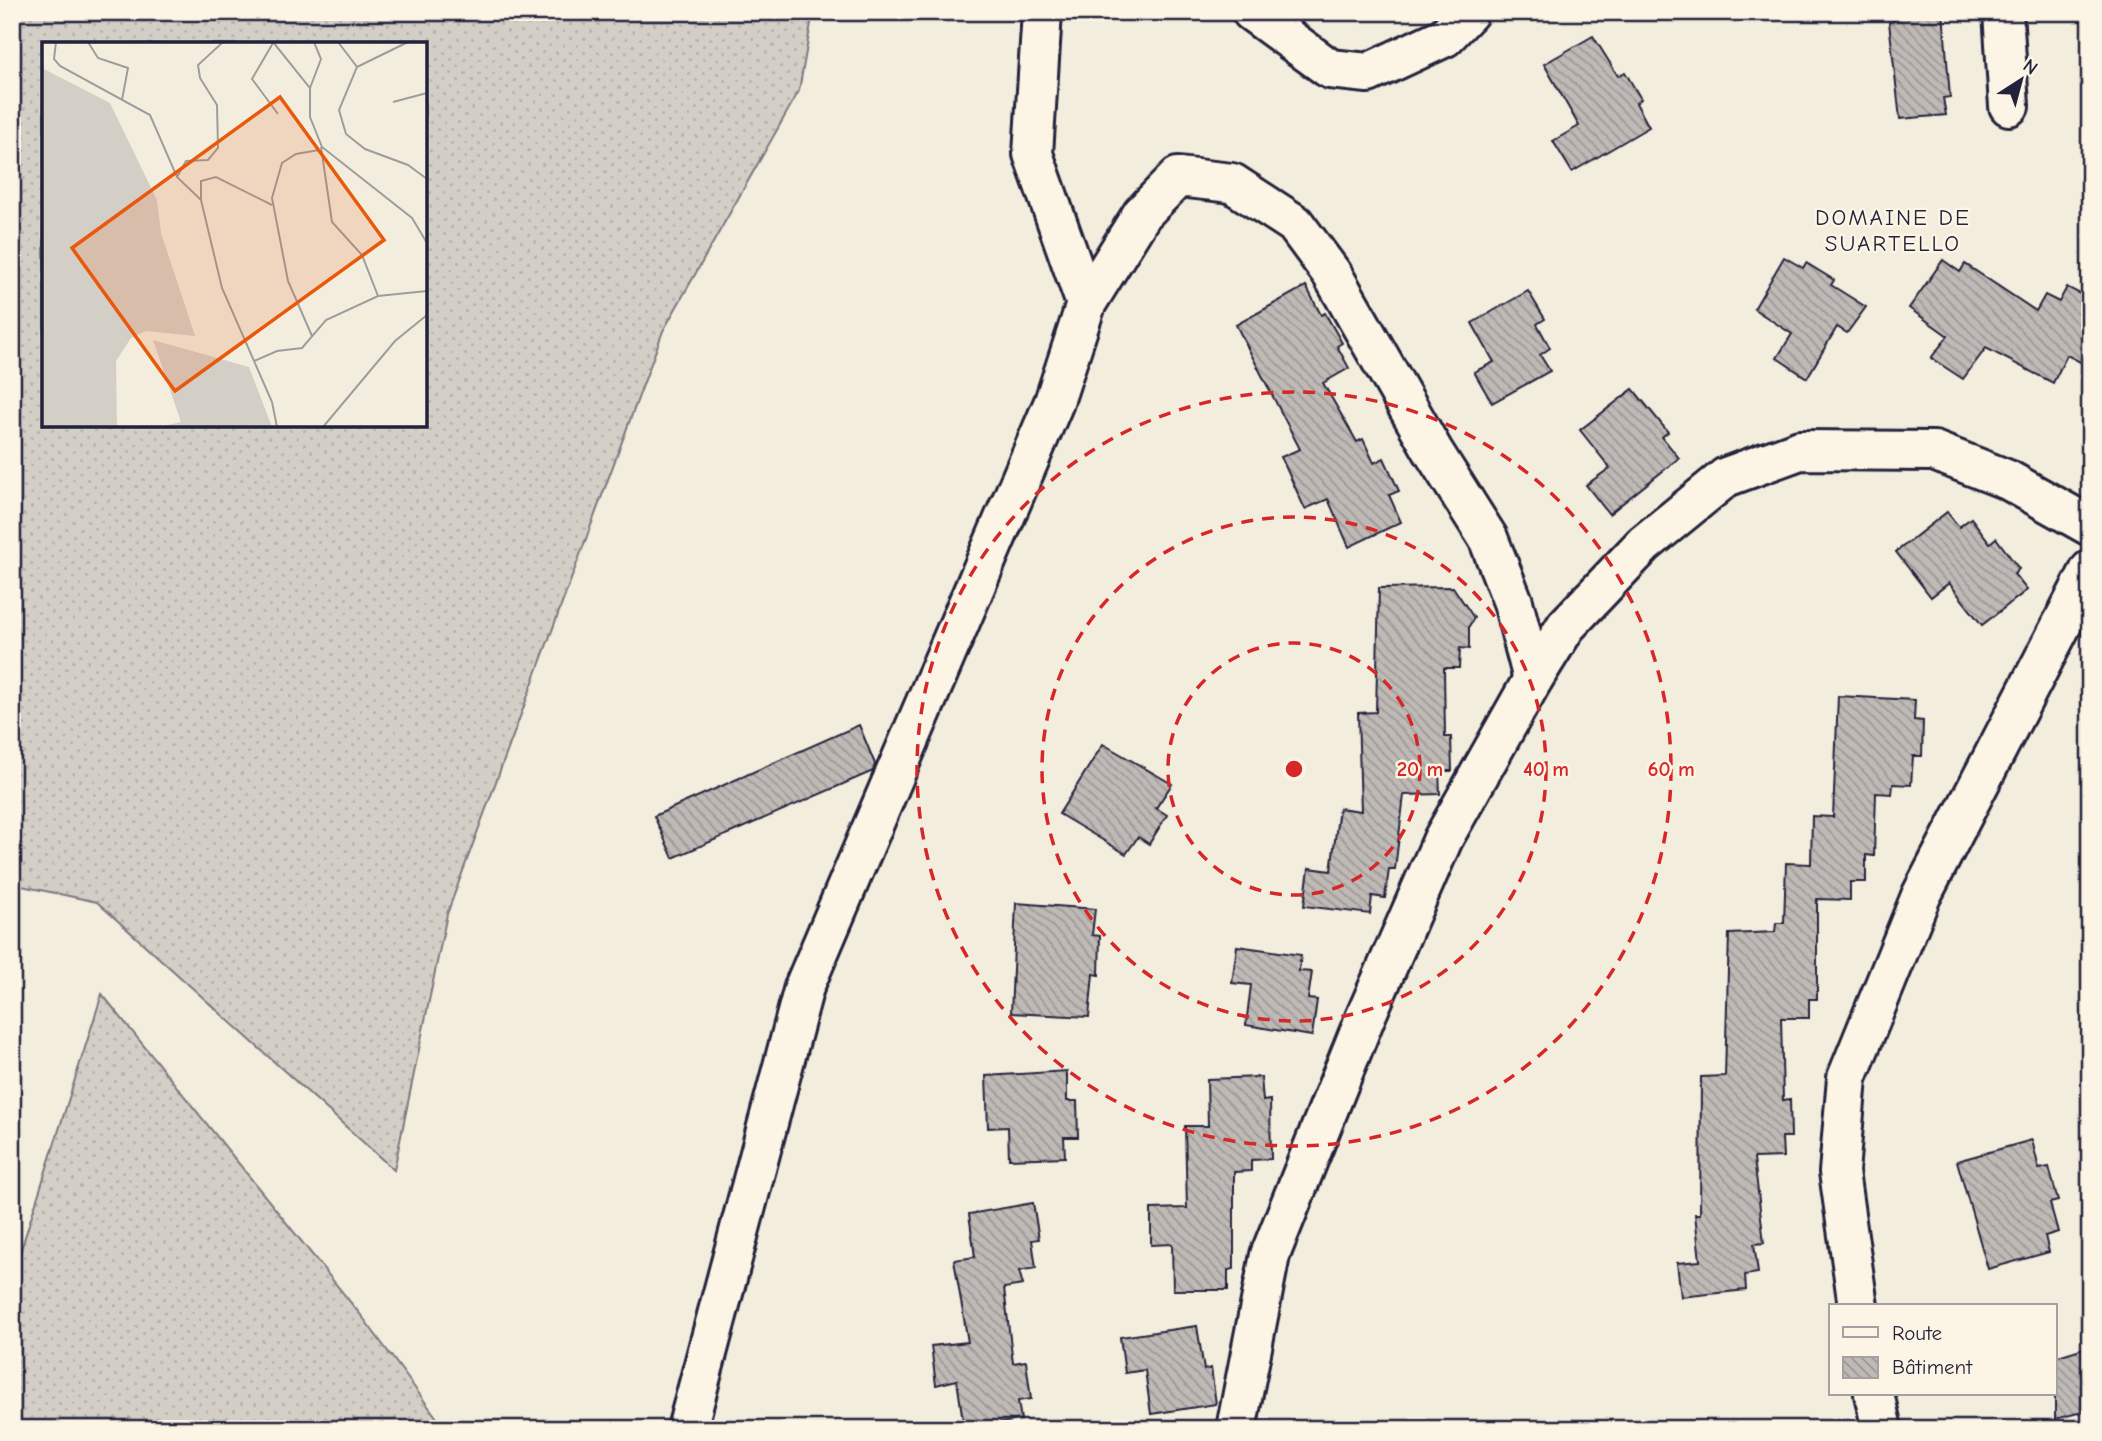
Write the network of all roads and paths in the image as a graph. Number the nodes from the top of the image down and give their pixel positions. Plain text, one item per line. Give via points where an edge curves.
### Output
1 (1252, 12) edge
2 (1469, 12) edge
3 (2003, 12) edge
4 (1049, 20) edge
5 (2009, 106) dead end
6 (1086, 304) junction
7 (2090, 526) edge
8 (2090, 570) edge
9 (1533, 679) junction
10 (1858, 1304) edge
11 (1874, 1396) edge
12 (687, 1429) edge
13 (1236, 1429) edge
14 (1882, 1429) edge

1 - 2 street via 1329,69 1368,72 1445,37
3 - 5 street
4 - 6 street via 1033,154
6 - 9 street via 1142,214 1178,177 1232,183 1295,224 1332,274 1488,538 1513,602
6 - 12 street via 1054,402 804,987
7 - 9 street via 2008,480 1934,451 1800,450 1726,477 1644,544 1566,626
8 - 10 street via 1921,896 1847,1077 1839,1172
9 - 13 street via 1443,839 1270,1255
11 - 14 street

